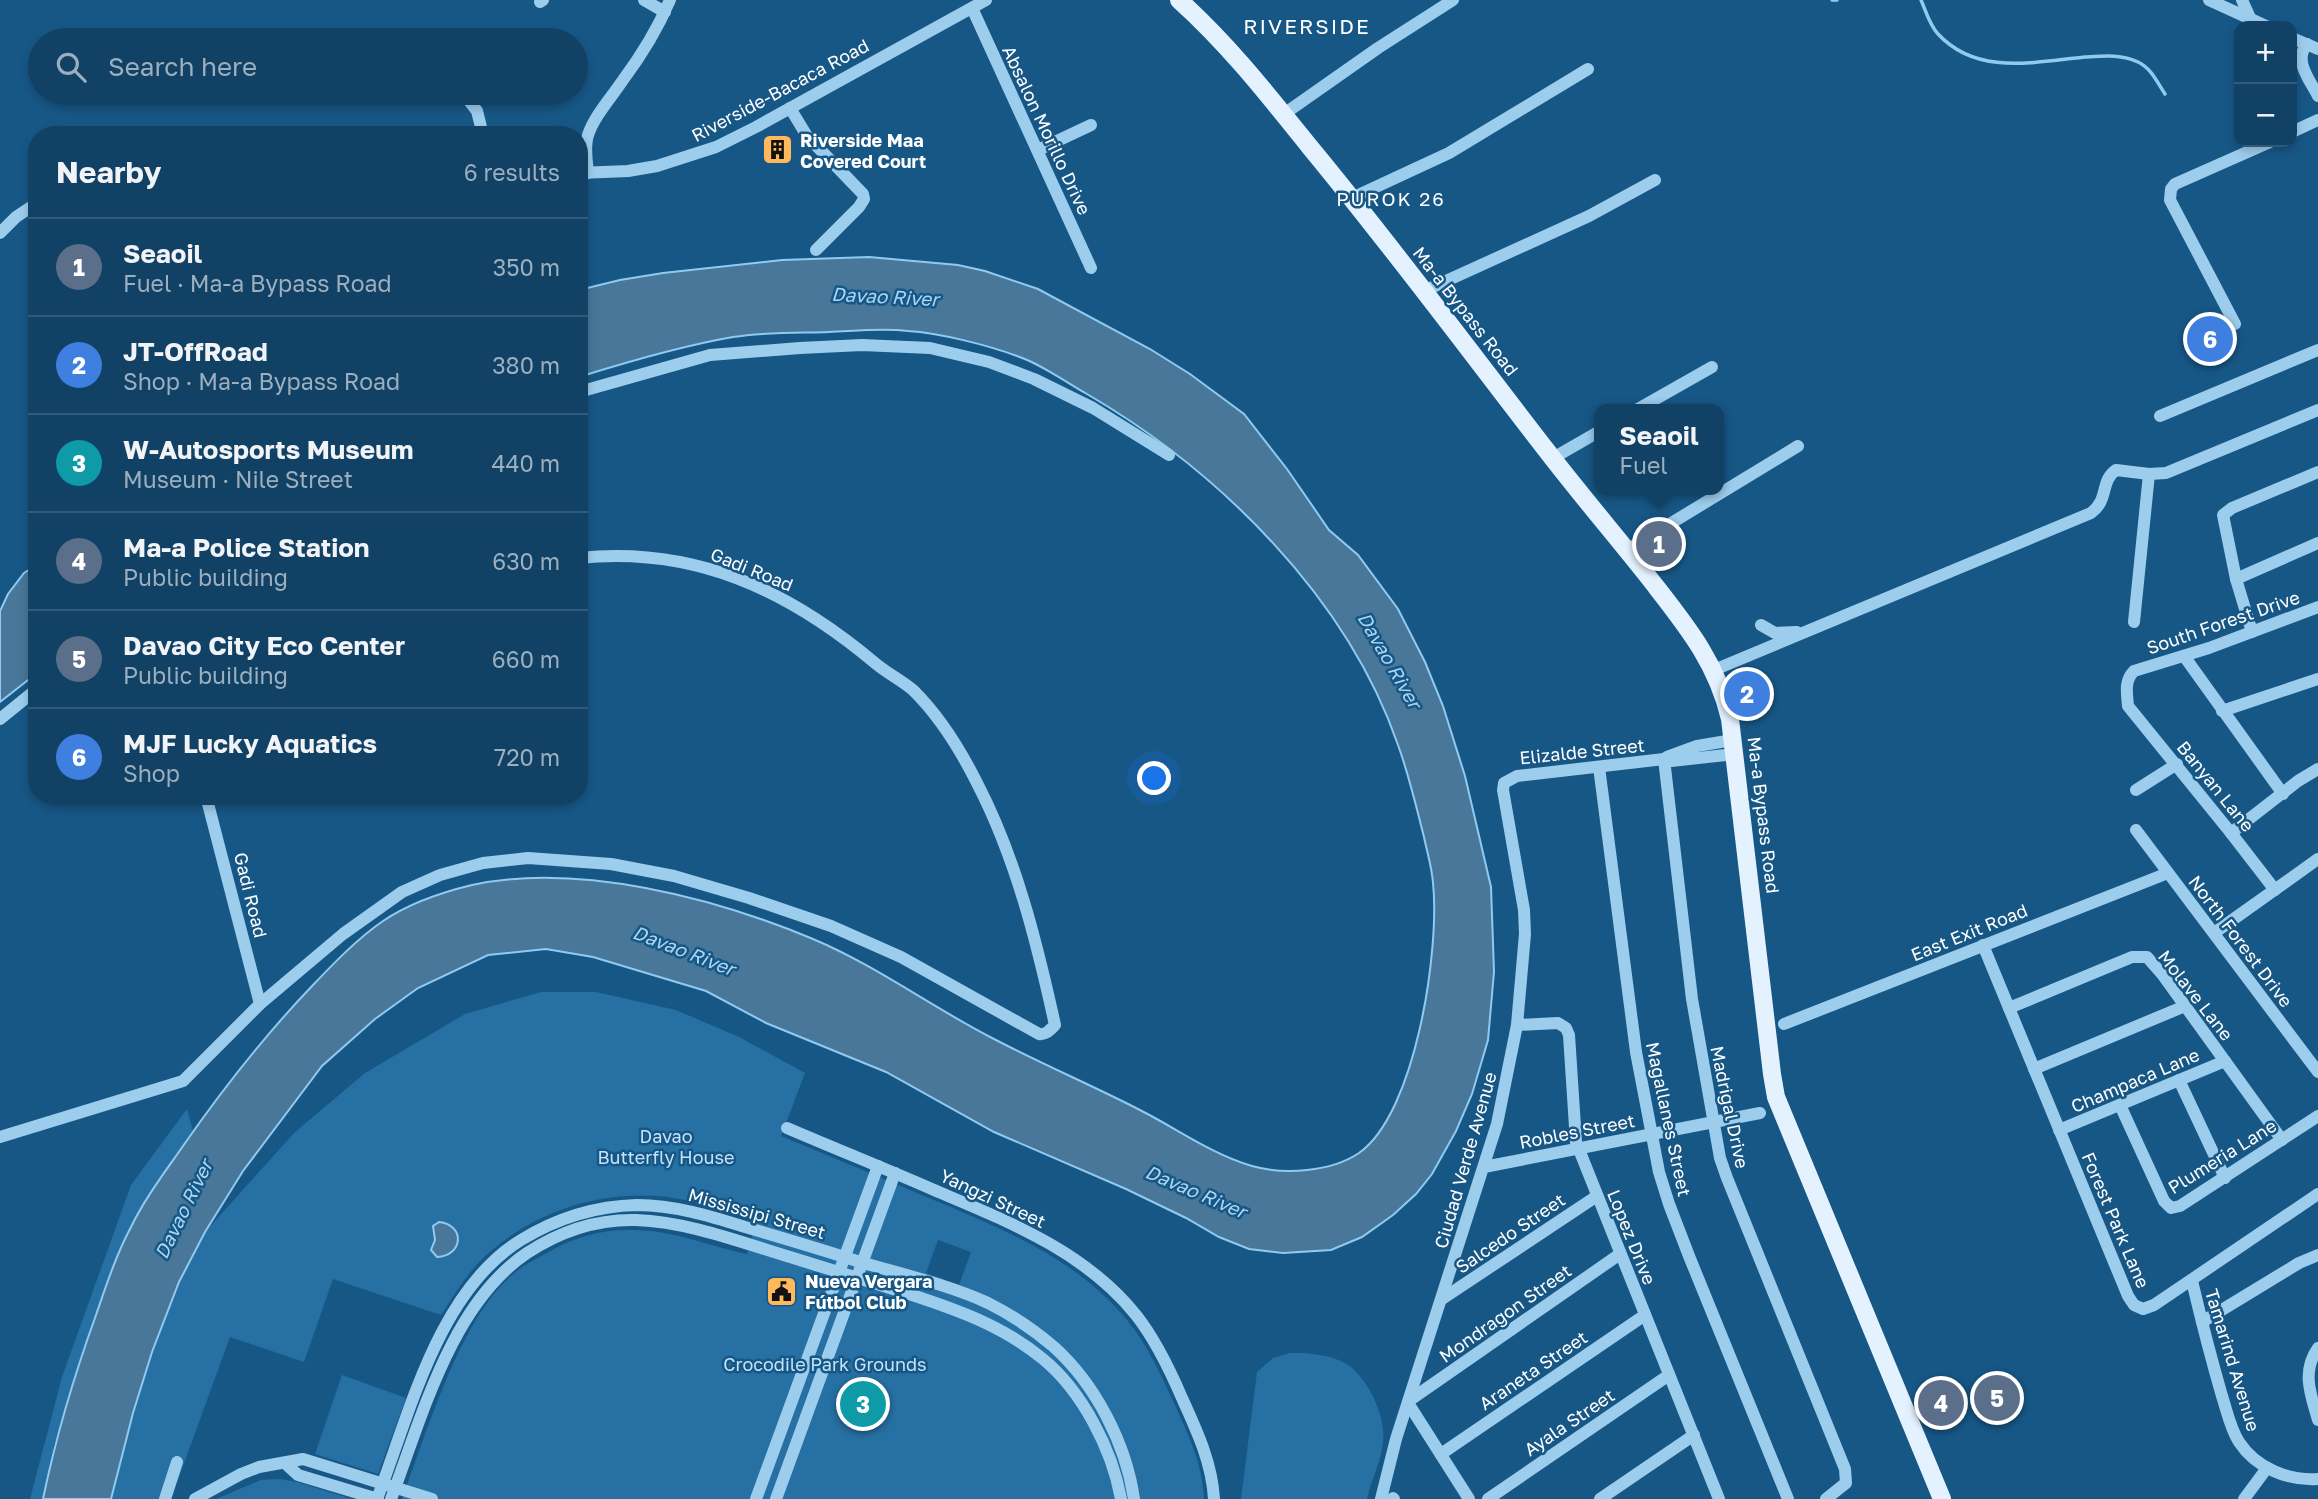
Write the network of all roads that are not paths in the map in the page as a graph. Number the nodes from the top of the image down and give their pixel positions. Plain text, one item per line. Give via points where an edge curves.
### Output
1 (644, 0) edge
2 (986, 0) edge
3 (1179, 0) edge
4 (1453, 0) edge
5 (2209, 0) edge
6 (2242, 0) edge
7 (668, 6) edge
8 (972, 8) junction
9 (2251, 20) joint
10 (2297, 39) edge
11 (2313, 47) edge
12 (1588, 69) dead end
13 (2318, 96) edge
14 (473, 105) edge
15 (790, 108) junction
16 (1284, 114) junction
17 (2318, 120) edge
18 (1091, 125) dead end
19 (481, 126) edge
20 (2297, 130) edge
21 (588, 134) edge
22 (2259, 147) edge
23 (1038, 150) junction
24 (588, 173) edge
25 (1655, 180) dead end
26 (1352, 198) junction
27 (28, 210) edge
28 (0, 233) edge
29 (816, 250) dead end
30 (1091, 268) dead end
31 (1424, 291) junction
32 (2235, 324) dead end
33 (2318, 351) edge
34 (1713, 367) dead end
35 (588, 389) edge
36 (1647, 404) edge
37 (2318, 410) edge
38 (2160, 416) dead end
39 (1594, 434) edge
40 (1798, 446) dead end
41 (1169, 456) dead end
42 (1553, 458) junction
43 (2318, 472) edge
44 (2149, 474) junction
45 (1724, 491) edge
46 (1717, 495) edge
47 (2318, 543) edge
48 (1627, 550) junction
49 (588, 557) edge
50 (2236, 579) junction
51 (2318, 607) edge
52 (2134, 622) dead end
53 (1761, 625) dead end
54 (2252, 632) junction
55 (1804, 633) junction
56 (2184, 656) junction
57 (1714, 670) junction
58 (2318, 679) edge
59 (28, 696) edge
60 (2128, 706) joint
61 (2222, 711) junction
62 (0, 719) edge
63 (1734, 747) junction
64 (1664, 760) junction
65 (2177, 764) junction
66 (1599, 767) junction
67 (2318, 769) edge
68 (1506, 780) joint
69 (2136, 790) dead end
70 (2283, 794) junction
71 (208, 805) edge
72 (2136, 830) dead end
73 (2231, 833) junction
74 (2318, 859) edge
75 (2168, 873) junction
76 (2274, 890) junction
77 (2214, 933) junction
78 (1983, 945) junction
79 (260, 1004) junction
80 (2185, 1006) junction
81 (2009, 1008) junction
82 (1784, 1024) dead end
83 (1517, 1025) junction
84 (2225, 1061) junction
85 (2034, 1069) junction
86 (2318, 1072) edge
87 (2179, 1080) junction
88 (2120, 1105) junction
89 (1760, 1113) dead end
90 (2318, 1116) edge
91 (1713, 1122) junction
92 (788, 1128) dead end
93 (2059, 1130) junction
94 (1651, 1135) junction
95 (0, 1138) edge
96 (2282, 1140) junction
97 (1578, 1149) junction
98 (878, 1166) junction
99 (1484, 1167) junction
100 (895, 1173) junction
101 (2225, 1178) junction
102 (2318, 1194) edge
103 (1597, 1196) junction
104 (1620, 1254) junction
105 (2318, 1255) edge
106 (845, 1257) junction
107 (862, 1262) junction
108 (839, 1272) junction
109 (857, 1277) junction
110 (2192, 1281) junction
111 (1442, 1299) junction
112 (987, 1303) junction
113 (1645, 1315) junction
114 (980, 1320) junction
115 (2202, 1322) junction
116 (2318, 1348) edge
117 (1669, 1375) junction
118 (1409, 1401) junction
119 (2318, 1420) edge
120 (1694, 1435) junction
121 (1441, 1454) junction
122 (177, 1462) dead end
123 (286, 1464) junction
124 (2267, 1468) junction
125 (2318, 1479) edge
126 (390, 1490) edge
127 (1716, 1498) edge
128 (165, 1499) edge
129 (195, 1499) edge
130 (378, 1499) edge
131 (432, 1499) edge
132 (756, 1499) edge
133 (776, 1499) edge
134 (1121, 1499) edge
135 (1134, 1499) edge
136 (1214, 1499) edge
137 (1381, 1499) edge
138 (1469, 1499) edge
139 (1488, 1499) edge
140 (1600, 1499) edge
141 (1788, 1499) edge
142 (1826, 1499) edge
143 (1942, 1499) edge
144 (2244, 1499) edge

1 - 7 street
2 - 8 street, Riverside-Bacaca Road
3 - 16 main road, Ma-a Bypass Road
4 - 16 street
5 - 9 street
6 - 9 street
7 - 21 street
8 - 15 street, Riverside-Bacaca Road
8 - 23 street, Absalon Morillo Drive
10 - 11 street
11 - 13 street via 2301,51 2301,64
12 - 26 street via 1449,153
14 - 19 street
15 - 24 street, Riverside-Bacaca Road via 684,159 628,171
15 - 29 street via 807,136 864,199
16 - 26 main road, Ma-a Bypass Road
17 - 20 street
18 - 23 street
22 - 32 street via 2175,184 2169,194
23 - 30 street, Absalon Morillo Drive
25 - 31 street via 1589,216
26 - 31 main road, Ma-a Bypass Road
27 - 28 street
31 - 42 main road, Ma-a Bypass Road
33 - 38 street
34 - 36 street
35 - 41 street via 710,355 862,345 930,348 1034,379 1093,408
37 - 44 street via 2175,470
39 - 42 street
40 - 45 street
42 - 48 main road, Ma-a Bypass Road
43 - 50 street via 2223,515
44 - 52 street
44 - 55 street via 2112,472 2101,503 2091,513
46 - 48 street
47 - 50 street
48 - 57 main road, Ma-a Bypass Road
49 - 79 street, Gadi Road via 666,558 741,579 827,624 912,690 948,733 995,822 1037,944 1055,1025 1039,1034 867,941 749,898 611,864 528,858 472,866 402,891
50 - 54 street
51 - 54 street, South Forest Drive
53 - 55 street via 1775,633
54 - 56 street, South Forest Drive
55 - 57 street
56 - 60 street, South Forest Drive via 2134,671 2127,686
56 - 61 street
57 - 63 main road, Ma-a Bypass Road via 1726,701
58 - 61 street
59 - 62 street
60 - 65 street, Banyan Lane
61 - 70 street
63 - 64 street, Elizalde Street via 1697,746
63 - 143 main road, Ma-a Bypass Road via 1776,1097
64 - 66 street, Elizalde Street
64 - 91 street, Madrigal Drive via 1692,999
65 - 69 street
65 - 73 street, Banyan Lane
66 - 68 street, Elizalde Street
66 - 94 street, Magallanes Street
67 - 70 street
68 - 83 street, Ciudad Verde Avenue via 1503,790 1524,910
70 - 73 street
71 - 79 street, Gadi Road
72 - 75 street, North Forest Drive
73 - 76 street, Banyan Lane
74 - 76 street
75 - 77 street, North Forest Drive
75 - 78 street, East Exit Road
76 - 77 street
77 - 86 street, North Forest Drive
78 - 81 street, Forest Park Lane
78 - 82 street, East Exit Road
79 - 95 street via 183,1081
80 - 81 street, Molave Lane via 2150,960 2141,955
80 - 84 street, Molave Lane
80 - 85 street
81 - 85 street, Forest Park Lane
83 - 97 street, Lopez Drive via 1558,1023 1566,1028
83 - 99 street, Ciudad Verde Avenue
84 - 87 street, Champaca Lane
84 - 96 street, Molave Lane
85 - 93 street, Forest Park Lane
87 - 88 street, Champaca Lane
87 - 101 street
88 - 93 street, Champaca Lane
88 - 101 street, Plumeria Lane via 2168,1206 2180,1206
89 - 91 street, Robles Street
90 - 96 street, Plumeria Lane
91 - 94 street, Robles Street
91 - 142 street, Madrigal Drive via 1727,1178 1845,1469 1846,1483
92 - 98 street, Yangzi Street
93 - 110 street, Forest Park Lane via 2134,1305 2148,1308
94 - 97 street, Robles Street
94 - 141 street, Magallanes Street via 1669,1204
96 - 101 street, Plumeria Lane
97 - 99 street, Robles Street
97 - 103 street, Lopez Drive
98 - 100 street, Yangzi Street
98 - 106 street
99 - 111 street, Ciudad Verde Avenue
100 - 107 street
100 - 136 street, Yangzi Street via 1029,1231 1118,1295 1155,1344 1178,1388 1207,1460
102 - 110 street, Forest Park Lane
103 - 104 street, Lopez Drive
103 - 111 street, Salcedo Street
104 - 113 street, Lopez Drive
104 - 118 street, Mondragon Street
105 - 115 street
106 - 107 street, Mississipi Street
106 - 108 street
106 - 126 street, Mississipi Street via 681,1209 610,1207 548,1225 495,1259 455,1311 431,1355
107 - 109 street
107 - 112 street, Mississipi Street
108 - 109 street, Mississipi Street
108 - 126 street, Mississipi Street via 673,1224 608,1221 555,1238 504,1269 468,1317 444,1360
108 - 132 street
109 - 114 street, Mississipi Street
109 - 133 street
110 - 115 street, Tamarind Avenue
111 - 118 street, Ciudad Verde Avenue
112 - 114 street
112 - 135 street, Mississipi Street via 1036,1333 1080,1373 1121,1448
113 - 117 street, Lopez Drive
113 - 121 street, Araneta Street
114 - 134 street, Mississipi Street via 1027,1346 1069,1384 1108,1455
115 - 124 street, Tamarind Avenue via 2235,1433 2251,1456
116 - 119 street via 2307,1372
117 - 120 street, Lopez Drive
117 - 139 street, Ayala Street
118 - 121 street
118 - 137 street, Ciudad Verde Avenue
120 - 127 street, Lopez Drive
120 - 140 street
121 - 138 street
122 - 128 street
123 - 126 street via 303,1459
123 - 129 street via 259,1467
123 - 130 street via 298,1475
124 - 125 street, Tamarind Avenue via 2291,1478
124 - 144 street
126 - 130 street, Mississipi Street
126 - 131 street

